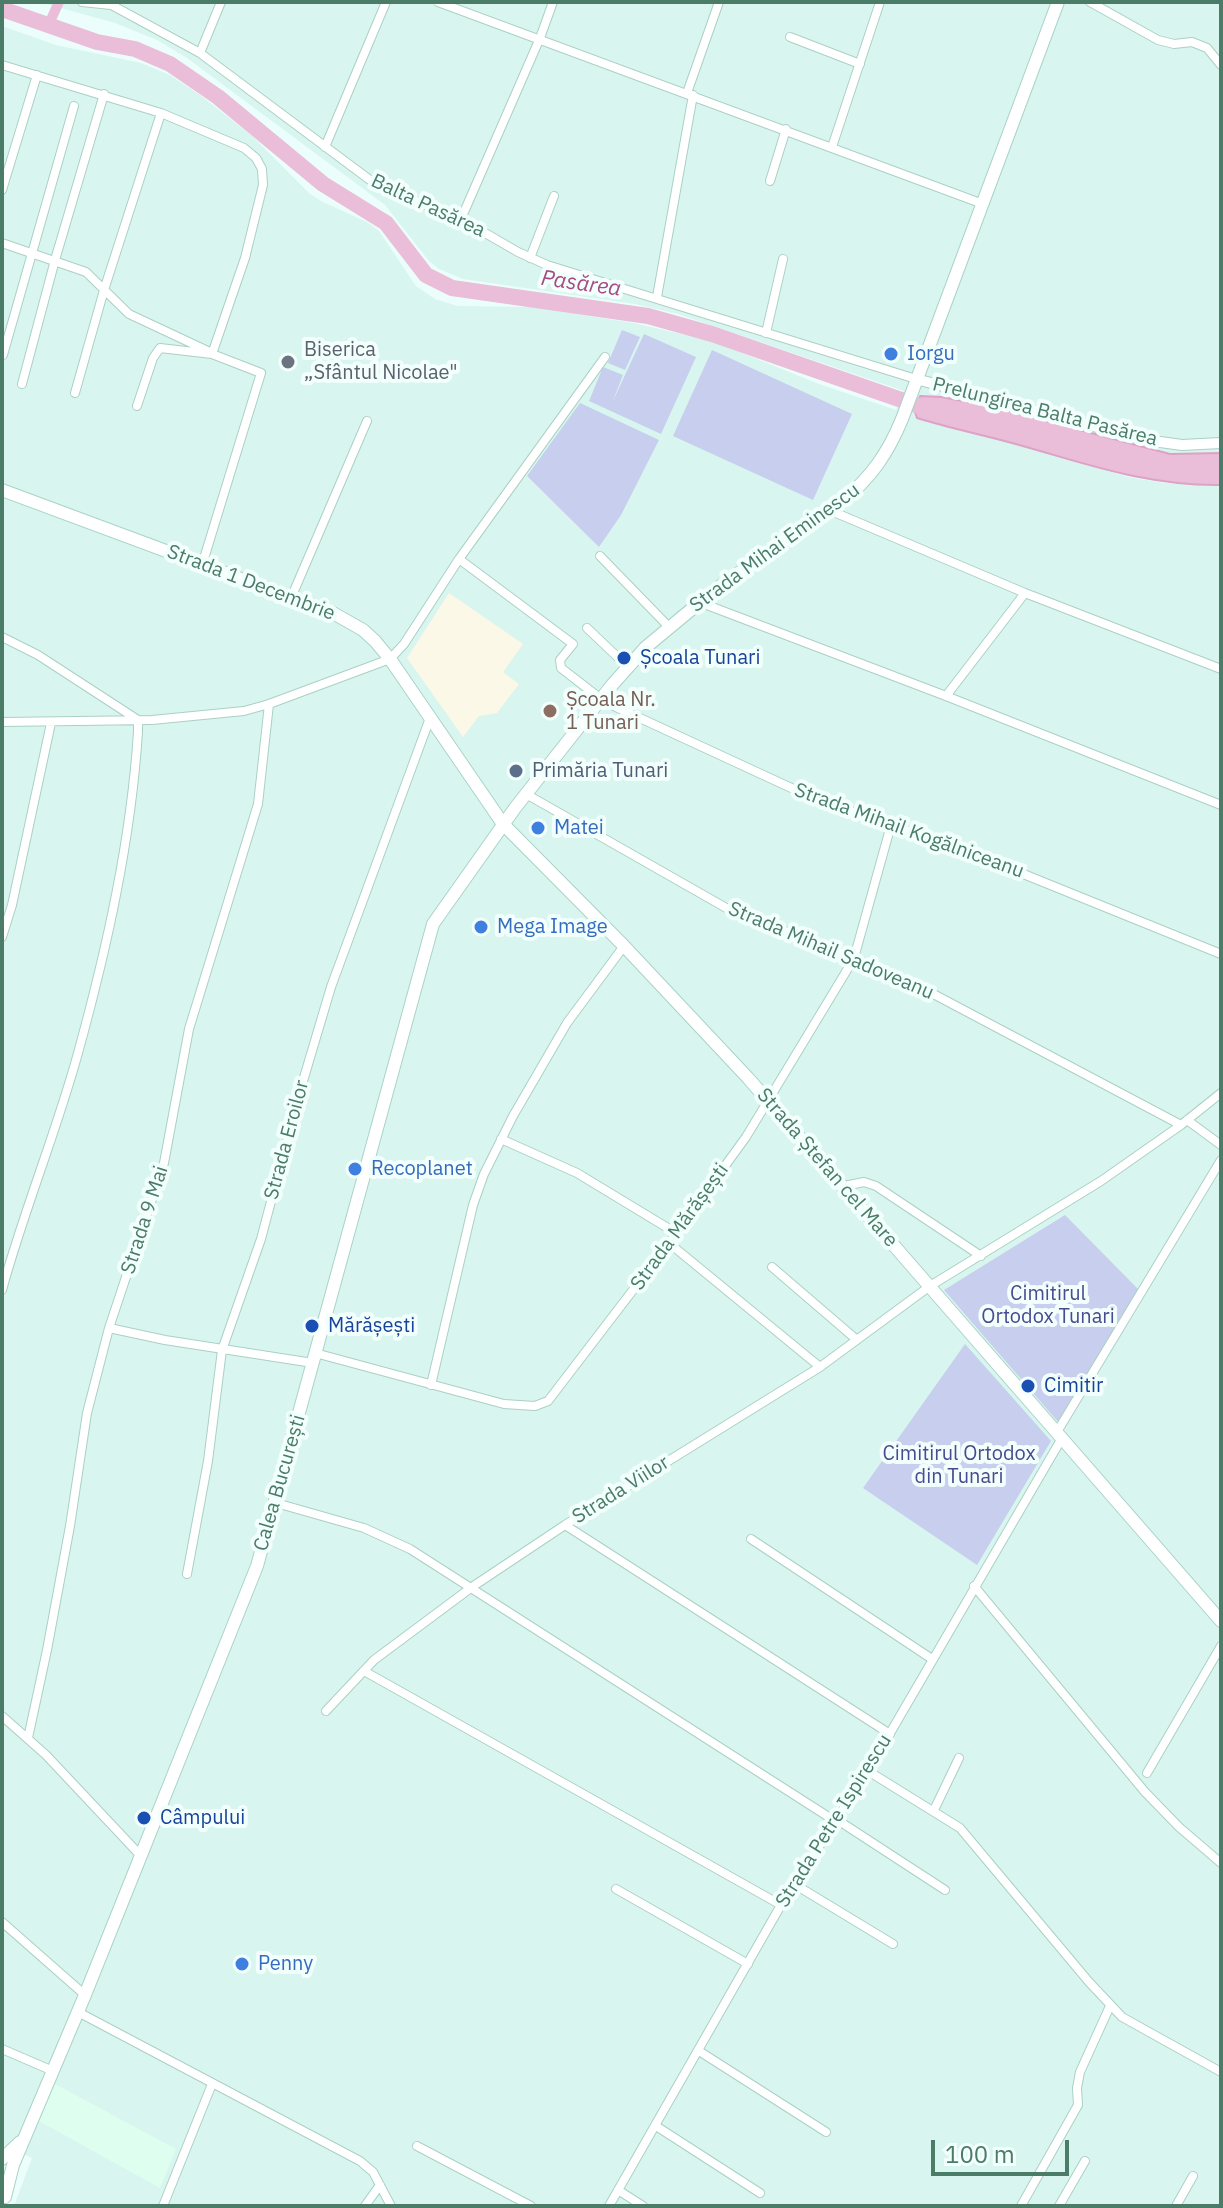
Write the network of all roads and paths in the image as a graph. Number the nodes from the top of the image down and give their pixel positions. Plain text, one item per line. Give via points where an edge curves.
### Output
1 (82, 2) edge
2 (221, 2) edge
3 (386, 2) edge
4 (438, 2) edge
5 (553, 2) edge
6 (719, 2) edge
7 (1058, 2) edge
8 (1090, 2) edge
9 (877, 3) edge
10 (109, 4) edge
11 (790, 37) dead end
12 (540, 38) junction
13 (200, 53) junction
14 (860, 64) junction
15 (2, 65) edge
16 (1221, 65) edge
17 (37, 75) junction
18 (104, 94) junction
19 (690, 94) junction
20 (74, 106) dead end
21 (161, 113) junction
22 (786, 129) junction
23 (325, 147) junction
24 (832, 147) junction
25 (770, 181) dead end
26 (2, 190) edge
27 (554, 196) dead end
28 (983, 204) junction
29 (461, 219) junction
30 (2, 243) edge
31 (31, 252) junction
32 (530, 258) junction
33 (783, 259) dead end
34 (55, 260) junction
35 (104, 290) junction
36 (657, 297) junction
37 (766, 333) junction
38 (212, 354) junction
39 (3, 355) edge
40 (605, 357) dead end
41 (22, 384) dead end
42 (915, 384) junction
43 (75, 393) dead end
44 (137, 406) dead end
45 (367, 421) dead end
46 (1221, 443) edge
47 (2, 490) edge
48 (829, 510) junction
49 (600, 556) dead end
50 (459, 559) junction
51 (202, 565) junction
52 (1025, 593) junction
53 (291, 598) junction
54 (699, 602) junction
55 (669, 627) junction
56 (587, 628) dead end
57 (2, 637) edge
58 (390, 659) junction
59 (628, 667) junction
60 (1221, 669) edge
61 (946, 696) junction
62 (601, 699) junction
63 (269, 704) junction
64 (430, 718) junction
65 (138, 720) junction
66 (2, 722) edge
67 (51, 723) junction
68 (526, 794) junction
69 (1221, 805) edge
70 (503, 824) junction
71 (891, 825) junction
72 (2, 937) edge
73 (624, 946) junction
74 (1221, 954) edge
75 (854, 958) junction
76 (1221, 1093) edge
77 (768, 1100) junction
78 (1184, 1123) junction
79 (501, 1139) junction
80 (1221, 1145) edge
81 (1221, 1160) edge
82 (844, 1186) junction
83 (676, 1233) junction
84 (669, 1243) junction
85 (981, 1256) junction
86 (772, 1267) dead end
87 (930, 1286) junction
88 (2, 1290) edge
89 (109, 1328) junction
90 (857, 1340) junction
91 (222, 1350) junction
92 (314, 1358) junction
93 (820, 1367) junction
94 (431, 1385) junction
95 (1059, 1435) junction
96 (276, 1503) junction
97 (565, 1525) junction
98 (751, 1539) dead end
99 (187, 1574) dead end
100 (974, 1586) junction
101 (472, 1587) junction
102 (1221, 1621) edge
103 (1221, 1646) edge
104 (932, 1659) junction
105 (364, 1671) junction
106 (326, 1711) dead end
107 (2, 1716) edge
108 (890, 1734) junction
109 (28, 1738) junction
110 (959, 1758) dead end
111 (868, 1771) junction
112 (1147, 1773) dead end
113 (934, 1810) junction
114 (836, 1820) junction
115 (141, 1856) junction
116 (1221, 1863) edge
117 (794, 1884) junction
118 (616, 1889) dead end
119 (945, 1890) dead end
120 (781, 1905) junction
121 (2, 1922) edge
122 (893, 1944) dead end
123 (748, 1964) junction
124 (85, 1995) junction
125 (1110, 2006) junction
126 (78, 2012) junction
127 (2, 2049) edge
128 (699, 2051) junction
129 (53, 2071) junction
130 (1221, 2072) edge
131 (212, 2084) junction
132 (656, 2126) junction
133 (826, 2132) dead end
134 (25, 2136) junction
135 (417, 2146) dead end
136 (2, 2159) edge
137 (1085, 2161) dead end
138 (1193, 2176) dead end
139 (380, 2185) junction
140 (618, 2190) junction
141 (760, 2193) dead end
142 (3, 2197) edge
143 (163, 2206) edge
144 (365, 2206) edge
145 (391, 2206) edge
146 (531, 2206) edge
147 (609, 2206) edge
148 (643, 2206) edge
149 (1021, 2206) edge
150 (1059, 2206) edge
151 (1176, 2206) edge

1 - 10 street, Balta Pasărea
2 - 13 street
3 - 23 street
4 - 12 street
5 - 12 street
6 - 19 street
7 - 28 main road, Strada Mihai Eminescu
8 - 16 street via 1158,40 1207,48
9 - 14 street
10 - 13 street, Balta Pasărea
11 - 14 street
12 - 19 street
12 - 29 street
13 - 23 street, Balta Pasărea
14 - 24 street
15 - 17 street
17 - 18 street
17 - 26 street
18 - 21 street
18 - 34 street
19 - 22 street
19 - 36 street
20 - 31 street
21 - 35 street
21 - 38 street via 244,148 262,169 245,258
22 - 24 street
22 - 25 street
23 - 29 street, Balta Pasărea via 378,186
24 - 28 street
27 - 32 street
28 - 42 main road, Strada Mihai Eminescu
29 - 32 street, Balta Pasărea
30 - 31 street
31 - 34 street
31 - 39 street
32 - 36 street, Balta Pasărea
33 - 37 street
34 - 35 street via 86,272
34 - 41 street
35 - 38 street via 129,314
35 - 43 street
36 - 37 street, Balta Pasărea
37 - 42 street, Balta Pasărea
38 - 44 street via 160,348
38 - 51 street via 262,375
40 - 50 street
42 - 46 street, Prelungirea Balta Pasărea via 1146,440
42 - 48 main road, Strada Mihai Eminescu via 891,444 873,472
45 - 53 street
47 - 51 main road, Strada 1 Decembrie
48 - 52 street
48 - 54 main road, Strada Mihai Eminescu
49 - 55 street
50 - 58 street
50 - 62 street, Strada Mihail Kogălniceanu via 573,644 559,665
51 - 53 main road, Strada 1 Decembrie
52 - 60 street
52 - 61 street
53 - 58 main road, Strada 1 Decembrie via 356,625
54 - 55 main road, Strada Mihai Eminescu
54 - 61 street
55 - 59 main road, Strada Mihai Eminescu
56 - 59 street
57 - 65 street
58 - 63 street
58 - 64 main road, Strada 1 Decembrie
59 - 62 main road, Strada Mihai Eminescu
61 - 69 street
62 - 68 main road, Strada Mihai Eminescu
62 - 71 street, Strada Mihail Kogălniceanu via 792,789
63 - 65 street via 213,715
63 - 89 street, Strada 9 Mai via 258,804 189,1029 164,1163
64 - 70 main road, Strada 1 Decembrie
64 - 91 street, Strada Eroilor via 331,987 261,1239
65 - 67 street
65 - 88 street via 129,824 115,903 78,1054
66 - 67 street
67 - 72 street
68 - 70 main road, Strada Mihai Eminescu
68 - 75 street, Strada Mihail Sadoveanu via 728,909
70 - 73 main road, Strada Ștefan cel Mare
70 - 92 main road, Calea București via 430,931
71 - 74 street, Strada Mihail Kogălniceanu
71 - 75 street, Strada Mărășești
73 - 77 main road, Strada Ștefan cel Mare
73 - 79 street via 567,1023
75 - 77 street, Strada Mărășești
75 - 78 street, Strada Mihail Sadoveanu
76 - 78 street, Strada Viilor
77 - 82 main road, Strada Ștefan cel Mare
77 - 83 street, Strada Mărășești
78 - 80 street, Strada Mihail Sadoveanu
78 - 85 street, Strada Viilor
79 - 83 street via 577,1173
79 - 94 street via 473,1205
81 - 95 street, Strada Petre Ispirescu
82 - 85 street via 876,1186
82 - 87 main road, Strada Ștefan cel Mare
83 - 84 street, Strada Mărășești
84 - 93 street
84 - 94 street, Strada Mărășești via 548,1401 535,1406 504,1404
85 - 87 street, Strada Viilor
86 - 90 street
87 - 90 street, Strada Viilor
87 - 95 main road, Strada Ștefan cel Mare
89 - 91 street, Strada Mărășești
89 - 109 street, Strada 9 Mai via 87,1413
90 - 93 street, Strada Viilor
91 - 92 street, Strada Mărășești
91 - 99 street, Strada Eroilor
92 - 94 street, Strada Mărășești
92 - 96 main road, Calea București
93 - 97 street, Strada Viilor
95 - 100 street, Strada Petre Ispirescu
95 - 102 main road, Strada Ștefan cel Mare
96 - 101 street via 391,1538
96 - 115 main road, Calea București via 250,1585
97 - 101 street, Strada Viilor
97 - 108 street
98 - 104 street
100 - 104 street, Strada Petre Ispirescu
100 - 116 street via 1145,1792
101 - 105 street, Strada Viilor
101 - 114 street
103 - 112 street
104 - 108 street, Strada Petre Ispirescu
105 - 106 street, Strada Viilor
105 - 120 street
107 - 109 street
108 - 111 street, Strada Petre Ispirescu
109 - 115 street
110 - 113 street
111 - 113 street
111 - 114 street, Strada Petre Ispirescu
113 - 125 street via 960,1828
114 - 117 street, Strada Petre Ispirescu
114 - 119 street
115 - 124 main road, Calea București
117 - 120 street, Strada Petre Ispirescu
117 - 122 street
118 - 123 street
120 - 123 street, Strada Petre Ispirescu
121 - 124 street
123 - 128 street, Strada Petre Ispirescu
124 - 126 main road, Calea București
125 - 130 street via 1139,2028
125 - 149 street via 1080,2072 1078,2105
126 - 129 main road, Calea București
126 - 131 street
127 - 129 street
128 - 132 street, Strada Petre Ispirescu
128 - 133 street
129 - 134 main road, Calea București
131 - 139 street via 350,2155 373,2172
131 - 143 street
132 - 140 street, Strada Petre Ispirescu
132 - 141 street
134 - 136 main road, Calea București
134 - 142 main road, Calea București
135 - 146 street
137 - 150 street
138 - 151 street
139 - 144 street
139 - 145 street
140 - 147 street, Strada Petre Ispirescu
140 - 148 street

